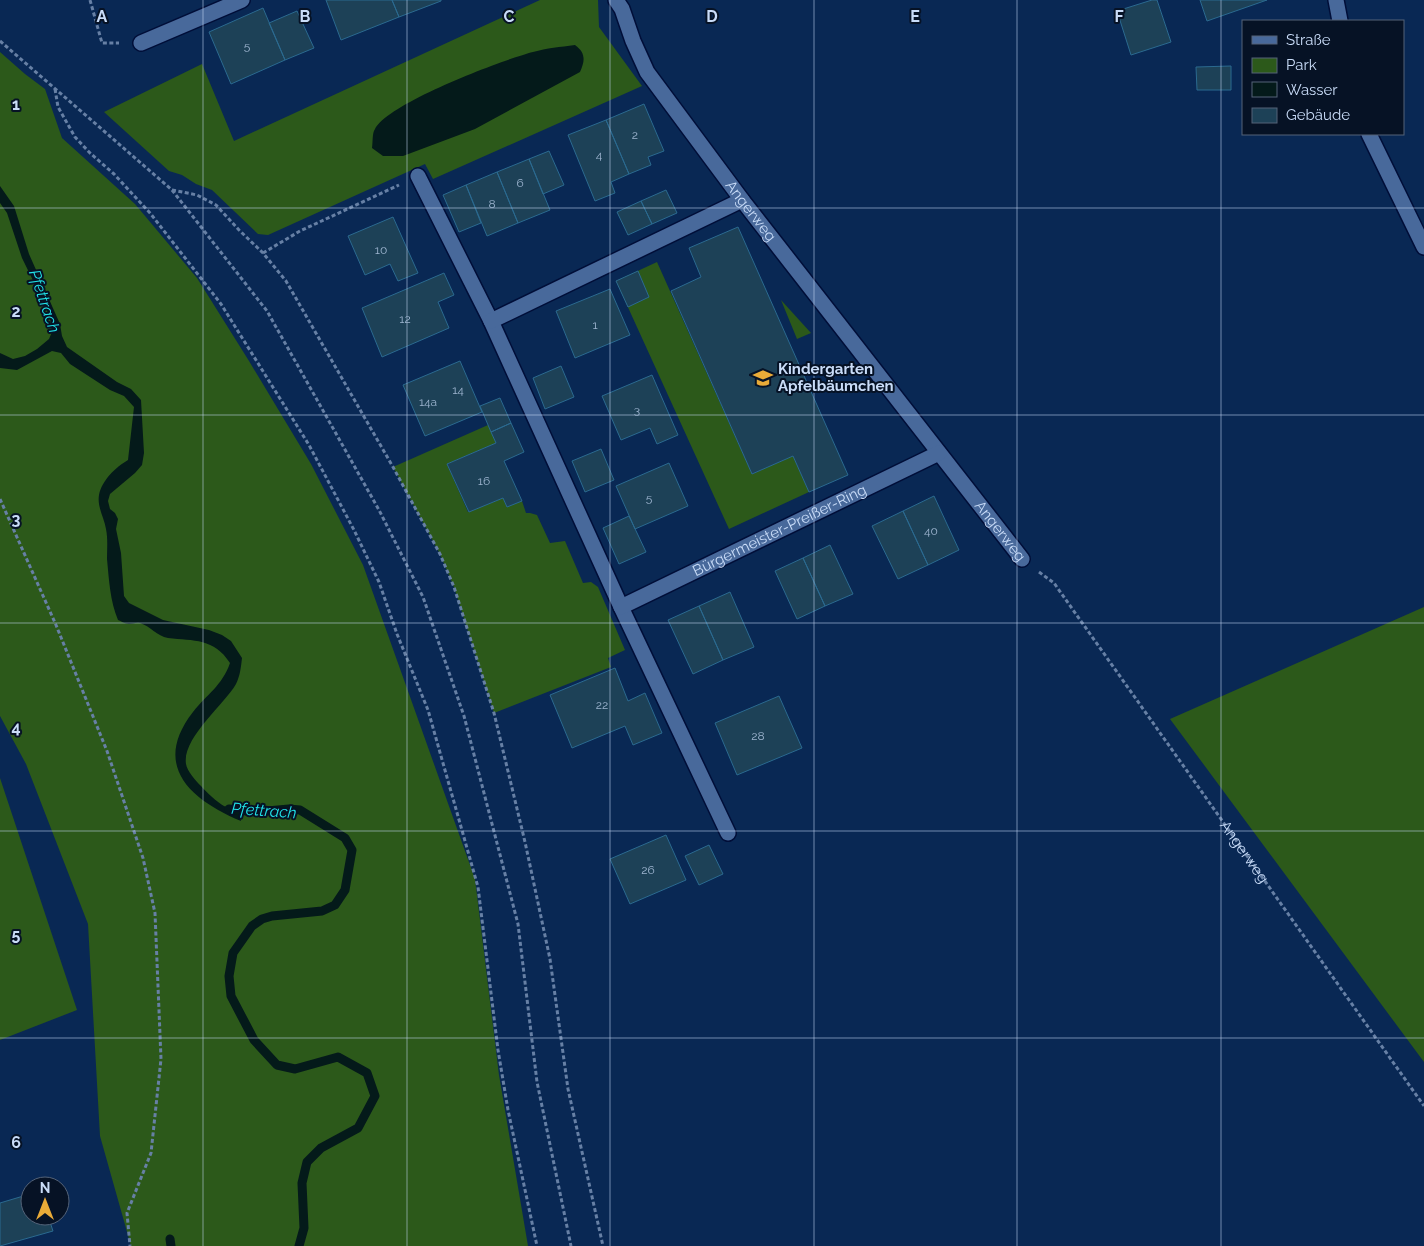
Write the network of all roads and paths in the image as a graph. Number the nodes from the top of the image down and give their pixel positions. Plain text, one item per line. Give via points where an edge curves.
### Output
1 (90, 0) edge
2 (242, 0) edge
3 (616, 0) edge
4 (1336, 0) edge
5 (1340, 20) edge
6 (0, 41) edge
7 (140, 43) joint
8 (55, 88) junction
9 (1369, 135) edge
10 (418, 176) joint
11 (172, 190) junction
12 (742, 200) junction
13 (1424, 247) edge
14 (263, 253) junction
15 (491, 322) junction
16 (939, 453) junction
17 (0, 499) edge
18 (1022, 559) joint
19 (621, 607) junction
20 (728, 833) dead end
21 (1424, 1106) edge
22 (130, 1246) edge
23 (537, 1246) edge
24 (571, 1246) edge
25 (604, 1246) edge

1 - 7 path via 102,43
2 - 7 street
3 - 12 street, Angerweg via 647,72
4 - 5 street
6 - 8 path
8 - 11 path
8 - 23 path via 58,107 75,137 150,213 221,304 309,445 378,582 428,710 478,887 498,1050
9 - 13 street
10 - 14 path via 300,231
10 - 15 street
11 - 14 path via 197,195 216,205
11 - 24 path via 267,311 380,510 423,597 464,716 518,924 537,1082
12 - 15 street
12 - 16 street, Angerweg
14 - 25 path via 286,281 393,467 454,587 494,713 525,842 550,959 568,1089
15 - 19 street
16 - 18 street, Angerweg
16 - 19 street, Bürgermeister-Preißer-Ring
17 - 22 path via 107,751 143,858 155,913 161,1059 151,1153 127,1212
18 - 21 path, Angerweg via 1054,583
19 - 20 street

